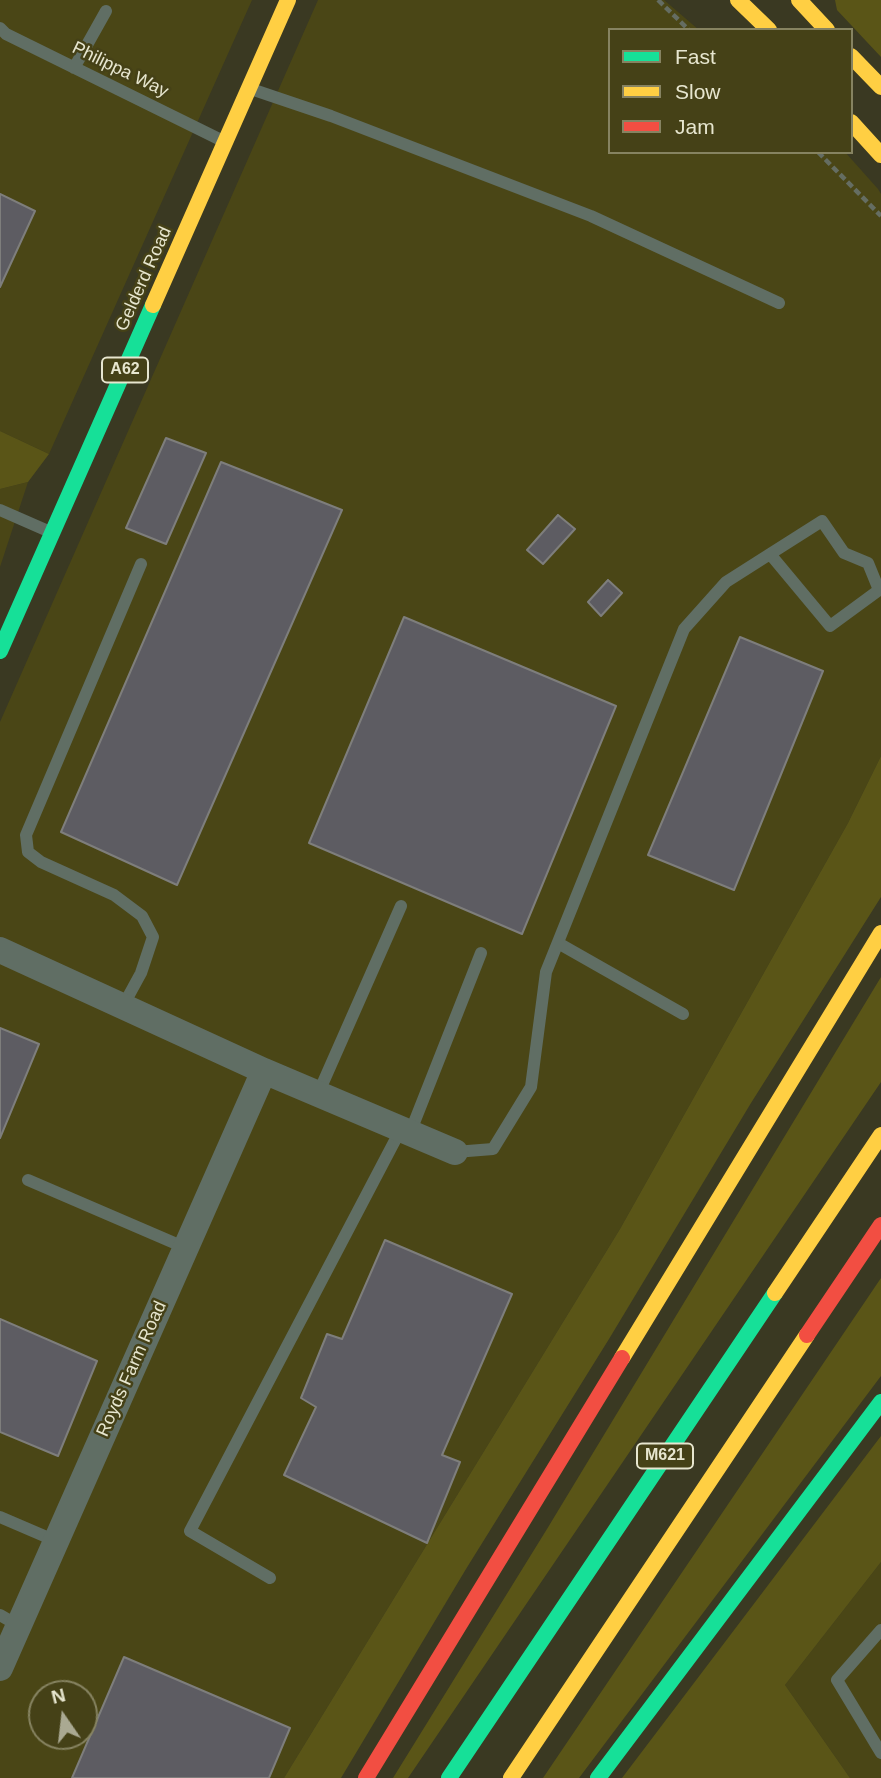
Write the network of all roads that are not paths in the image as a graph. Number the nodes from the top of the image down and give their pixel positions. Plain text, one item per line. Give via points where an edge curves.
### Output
1 (288, 0) edge
2 (738, 0) edge
3 (799, 0) edge
4 (106, 11) dead end
5 (0, 28) edge
6 (767, 28) edge
7 (825, 28) edge
8 (853, 58) edge
9 (74, 68) junction
10 (881, 87) edge
11 (249, 89) junction
12 (853, 124) edge
13 (226, 142) junction
14 (881, 155) edge
15 (779, 303) dead end
16 (0, 510) edge
17 (52, 533) junction
18 (770, 554) junction
19 (141, 564) dead end
20 (0, 651) edge
21 (401, 906) dead end
22 (881, 933) edge
23 (558, 943) junction
24 (0, 950) edge
25 (481, 953) dead end
26 (123, 1006) junction
27 (684, 1014) dead end
28 (264, 1071) junction
29 (318, 1094) junction
30 (406, 1131) junction
31 (881, 1135) edge
32 (455, 1152) joint
33 (28, 1180) dead end
34 (881, 1225) edge
35 (186, 1248) junction
36 (881, 1402) edge
37 (0, 1517) edge
38 (56, 1541) junction
39 (271, 1578) dead end
40 (9, 1621) edge
41 (881, 1630) edge
42 (0, 1668) edge
43 (881, 1753) edge
44 (366, 1778) edge
45 (449, 1778) edge
46 (511, 1778) edge
47 (598, 1778) edge

1 - 11 main road, Gelderd Road / A62
2 - 6 main road
3 - 7 main road
4 - 9 lane
5 - 9 lane, Philippa Way
8 - 10 main road
9 - 13 lane, Philippa Way
11 - 13 main road, Gelderd Road / A62
11 - 15 lane via 591,216
12 - 14 main road
13 - 17 main road, Gelderd Road / A62
16 - 17 lane
17 - 20 main road, Gelderd Road / A62
18 - 18 lane via 822,521 844,552 868,563 879,590 830,626
18 - 23 lane via 726,582 684,629
19 - 26 lane via 26,835 28,852 41,862 114,895 142,916 153,937
21 - 29 lane
22 - 44 main road
23 - 27 lane
23 - 32 lane via 546,972 531,1087 493,1149
24 - 26 street
25 - 30 lane
26 - 28 street
28 - 29 street
28 - 35 street, Royds Farm Road
29 - 30 street
30 - 32 street
30 - 39 lane via 190,1531
31 - 45 main road, M621
33 - 35 lane
34 - 46 main road, M621
35 - 38 street, Royds Farm Road
36 - 47 main road
37 - 38 lane
38 - 40 street, Royds Farm Road
40 - 42 street, Royds Farm Road
41 - 43 lane via 837,1680

